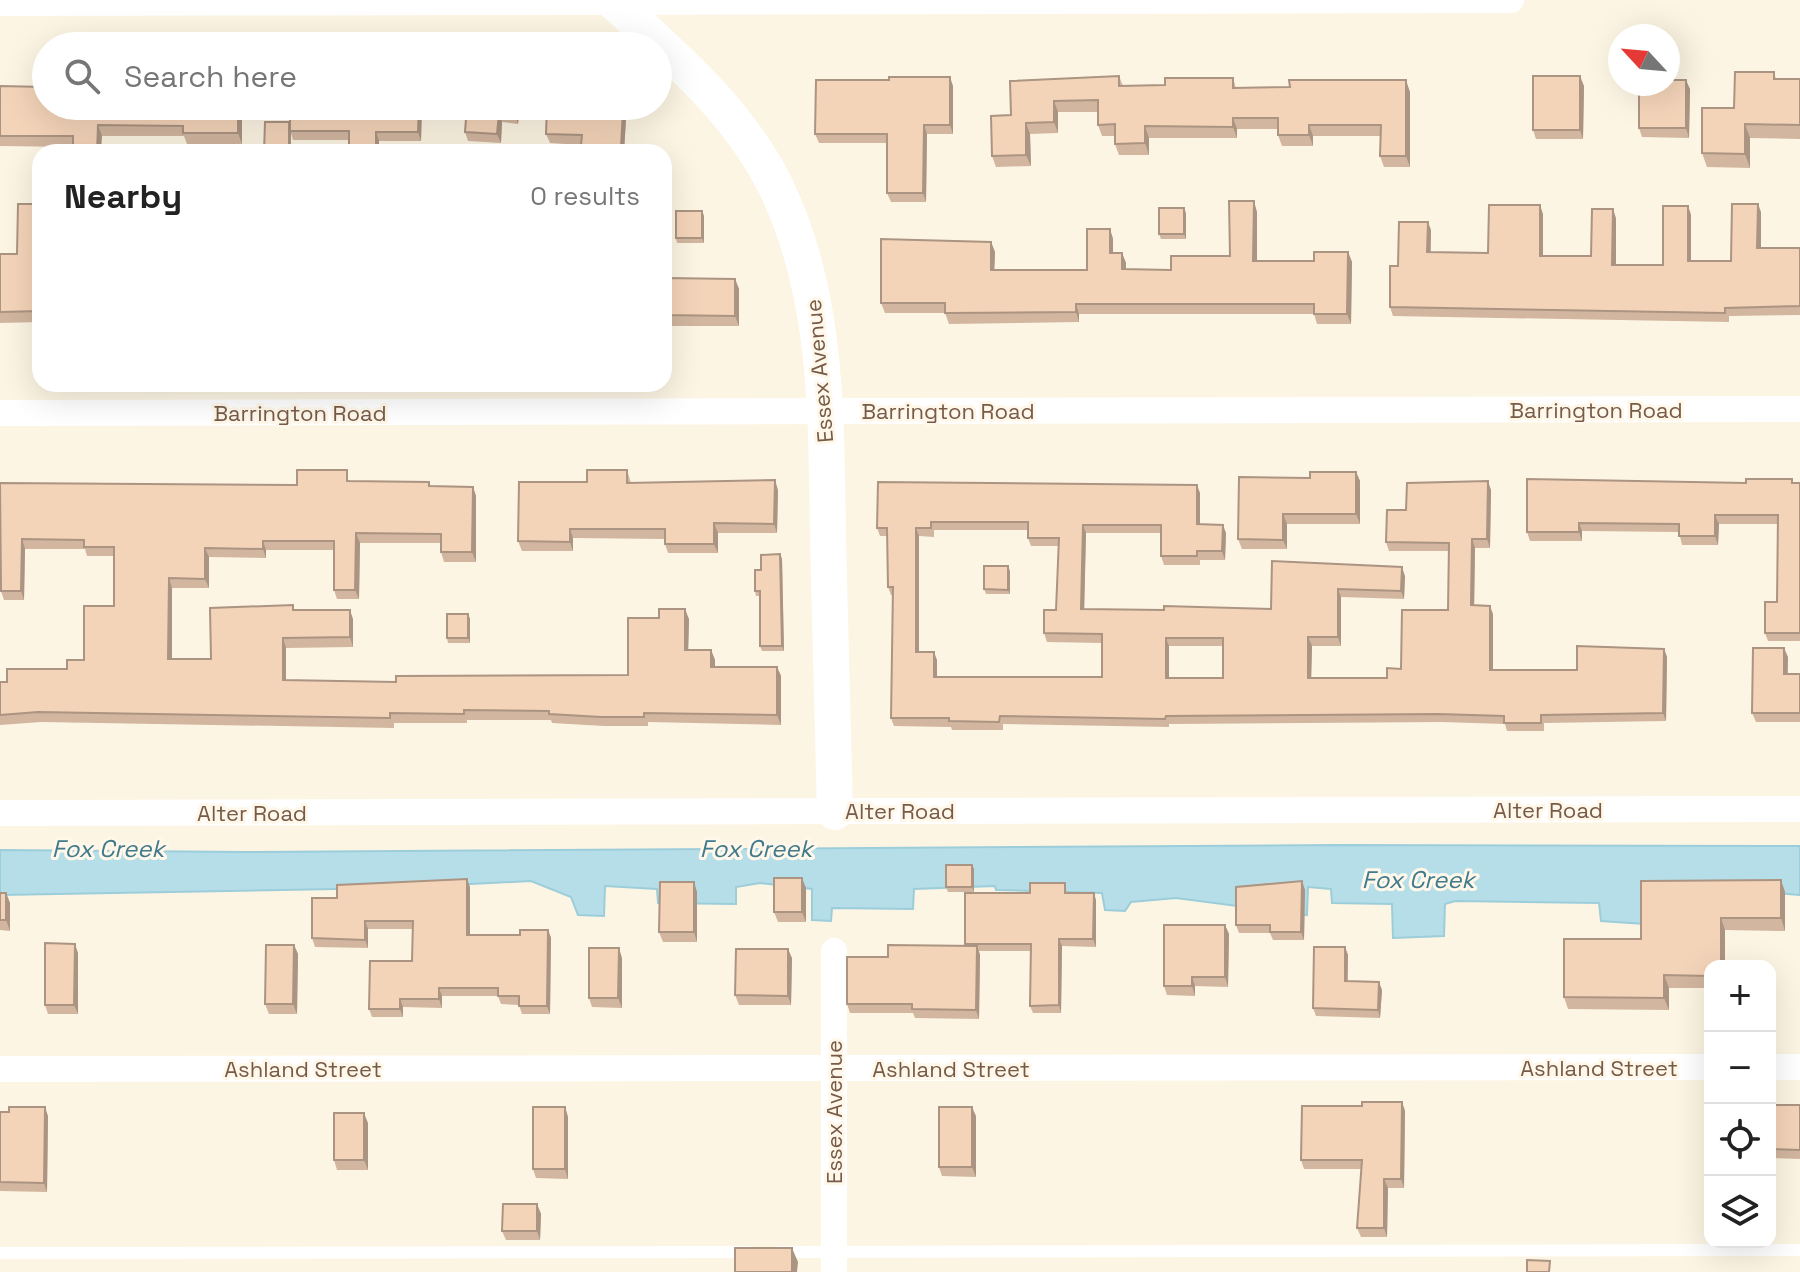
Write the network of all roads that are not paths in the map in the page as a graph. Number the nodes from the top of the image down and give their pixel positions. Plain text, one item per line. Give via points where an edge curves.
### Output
1 (1511, 0) edge
2 (613, 1) edge
3 (0, 3) edge
4 (646, 32) edge
5 (672, 57) edge
6 (1800, 409) edge
7 (824, 412) junction
8 (0, 413) edge
9 (1800, 809) edge
10 (835, 812) junction
11 (0, 813) edge
12 (834, 951) dead end
13 (1704, 1067) edge
14 (1776, 1067) edge
15 (1800, 1067) edge
16 (0, 1069) edge
17 (833, 1069) junction
18 (1800, 1250) edge
19 (0, 1253) edge
20 (834, 1262) edge

1 - 2 street
2 - 3 street
2 - 4 street, Essex Avenue
5 - 7 street, Essex Avenue via 716,98 744,134 795,231 820,342
6 - 7 street, Barrington Road
7 - 8 street, Barrington Road
7 - 10 street, Essex Avenue
9 - 10 street, Alter Road
10 - 11 street, Alter Road
12 - 17 street, Essex Avenue
13 - 17 street, Ashland Street
14 - 15 street
16 - 17 street, Ashland Street
17 - 20 street, Essex Avenue
18 - 20 lane
19 - 20 lane

